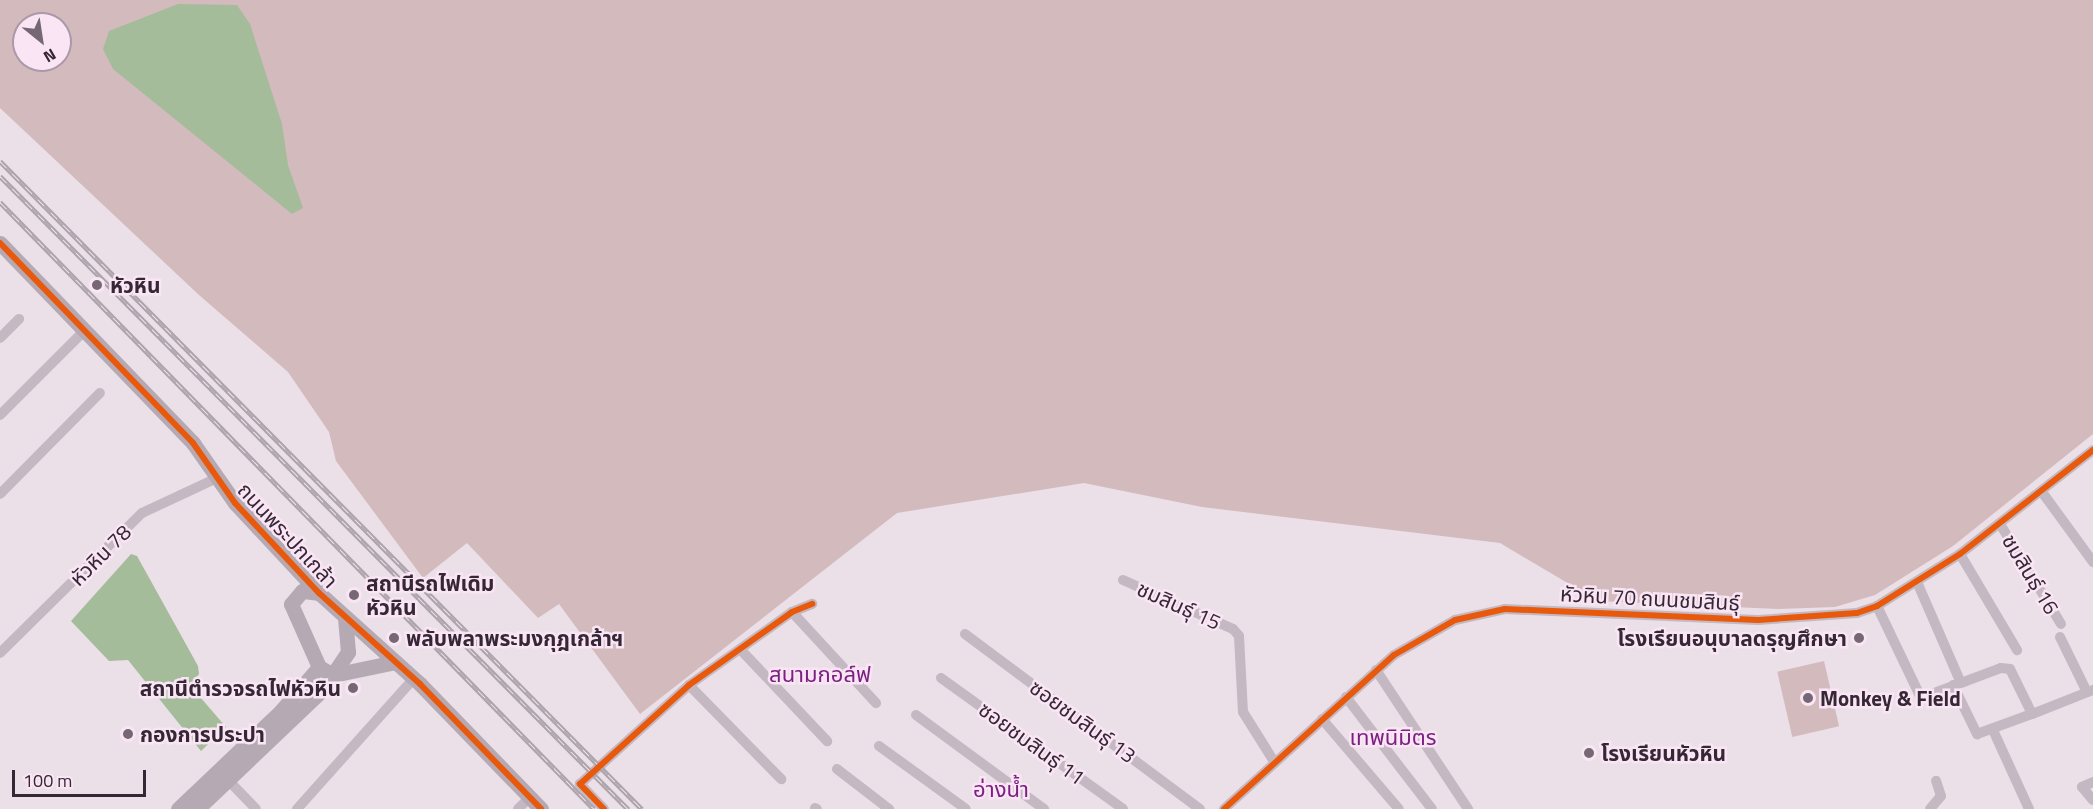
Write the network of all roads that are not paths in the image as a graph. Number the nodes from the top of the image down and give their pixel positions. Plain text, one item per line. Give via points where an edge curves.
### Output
1 (0, 243) edge
2 (19, 320) dead end
3 (84, 331) junction
4 (0, 338) edge
5 (100, 393) dead end
6 (1, 411) edge
7 (2089, 454) edge
8 (2093, 466) edge
9 (215, 479) junction
10 (2042, 492) junction
11 (0, 494) edge
12 (2000, 524) junction
13 (1960, 554) junction
14 (2093, 562) edge
15 (294, 565) junction
16 (1122, 580) dead end
17 (1917, 582) junction
18 (319, 593) junction
19 (293, 598) junction
20 (812, 604) dead end
21 (1877, 606) junction
22 (792, 612) junction
23 (345, 620) junction
24 (2061, 624) dead end
25 (965, 634) dead end
26 (2060, 637) dead end
27 (740, 649) junction
28 (2017, 650) dead end
29 (0, 653) edge
30 (395, 662) junction
31 (1376, 670) junction
32 (326, 671) junction
33 (414, 678) junction
34 (941, 678) dead end
35 (1957, 683) junction
36 (689, 686) junction
37 (2090, 691) edge
38 (1346, 697) junction
39 (876, 703) dead end
40 (2032, 714) junction
41 (916, 715) dead end
42 (1322, 719) junction
43 (1993, 730) junction
44 (827, 741) dead end
45 (879, 746) dead end
46 (1275, 763) junction
47 (837, 769) dead end
48 (223, 776) junction
49 (781, 779) dead end
50 (1936, 781) dead end
51 (2093, 782) edge
52 (529, 798) junction
53 (2093, 800) edge
54 (1428, 807) edge
55 (178, 809) edge
56 (197, 809) edge
57 (256, 809) edge
58 (297, 809) edge
59 (518, 809) edge
60 (541, 809) edge
61 (604, 809) edge
62 (889, 809) edge
63 (966, 809) edge
64 (1044, 809) edge
65 (1123, 809) edge
66 (1200, 809) edge
67 (1224, 809) edge
68 (1399, 809) edge
69 (1468, 809) edge
70 (1930, 809) edge
71 (2029, 809) edge

1 - 3 street, ถนนพระปกเกล้า
2 - 4 street
3 - 6 street
3 - 9 street, ถนนพระปกเกล้า via 193,443
5 - 11 street
7 - 8 street
7 - 10 street, หัวหิน 70 ถนนชมสินธุ์
9 - 15 street, ถนนพระปกเกล้า
9 - 29 street, หัวหิน 78 via 142,513
10 - 12 street, หัวหิน 70 ถนนชมสินธุ์
10 - 14 street
12 - 13 street, หัวหิน 70 ถนนชมสินธุ์
12 - 24 street, ชมสินธุ์ 16
13 - 17 street, หัวหิน 70 ถนนชมสินธุ์
13 - 28 street
15 - 18 street, ถนนพระปกเกล้า
15 - 19 street via 297,584
16 - 46 street, ชมสินธุ์ 15 via 1233,629 1239,636 1243,712
17 - 21 street, หัวหิน 70 ถนนชมสินธุ์
17 - 35 street
18 - 19 street via 302,591
18 - 23 street, ถนนพระปกเกล้า
19 - 32 street via 292,610
20 - 22 street
21 - 31 street, หัวหิน 70 ถนนชมสินธุ์ via 1829,617 1758,620 1505,609 1440,626
21 - 35 street via 1921,698
22 - 27 street
22 - 39 street
23 - 30 street, ถนนพระปกเกล้า
23 - 32 street via 350,646
25 - 66 street, ซอยชมสินธุ์ 13
26 - 37 street
27 - 36 street
27 - 44 street
30 - 32 street
30 - 33 street, ถนนพระปกเกล้า
31 - 38 street, หัวหิน 70 ถนนชมสินธุ์
31 - 69 street
32 - 48 street
33 - 52 street, ถนนพระปกเกล้า
33 - 58 street
34 - 65 street, ซอยชมสินธุ์ 11
35 - 40 street via 2001,668 2010,669
35 - 43 street via 1973,730 1977,734
36 - 49 street
36 - 61 street via 580,784
37 - 40 street
38 - 42 street, หัวหิน 70 ถนนชมสินธุ์
38 - 54 street
40 - 43 street
41 - 64 street
42 - 46 street, หัวหิน 70 ถนนชมสินธุ์
42 - 68 street
43 - 71 street
45 - 63 street
46 - 67 street, หัวหิน 70 ถนนชมสินธุ์
47 - 62 street
48 - 55 street
48 - 56 street
48 - 57 street
50 - 70 street via 1941,796
51 - 53 street via 2082,787
52 - 59 street
52 - 60 street, ถนนพระปกเกล้า

